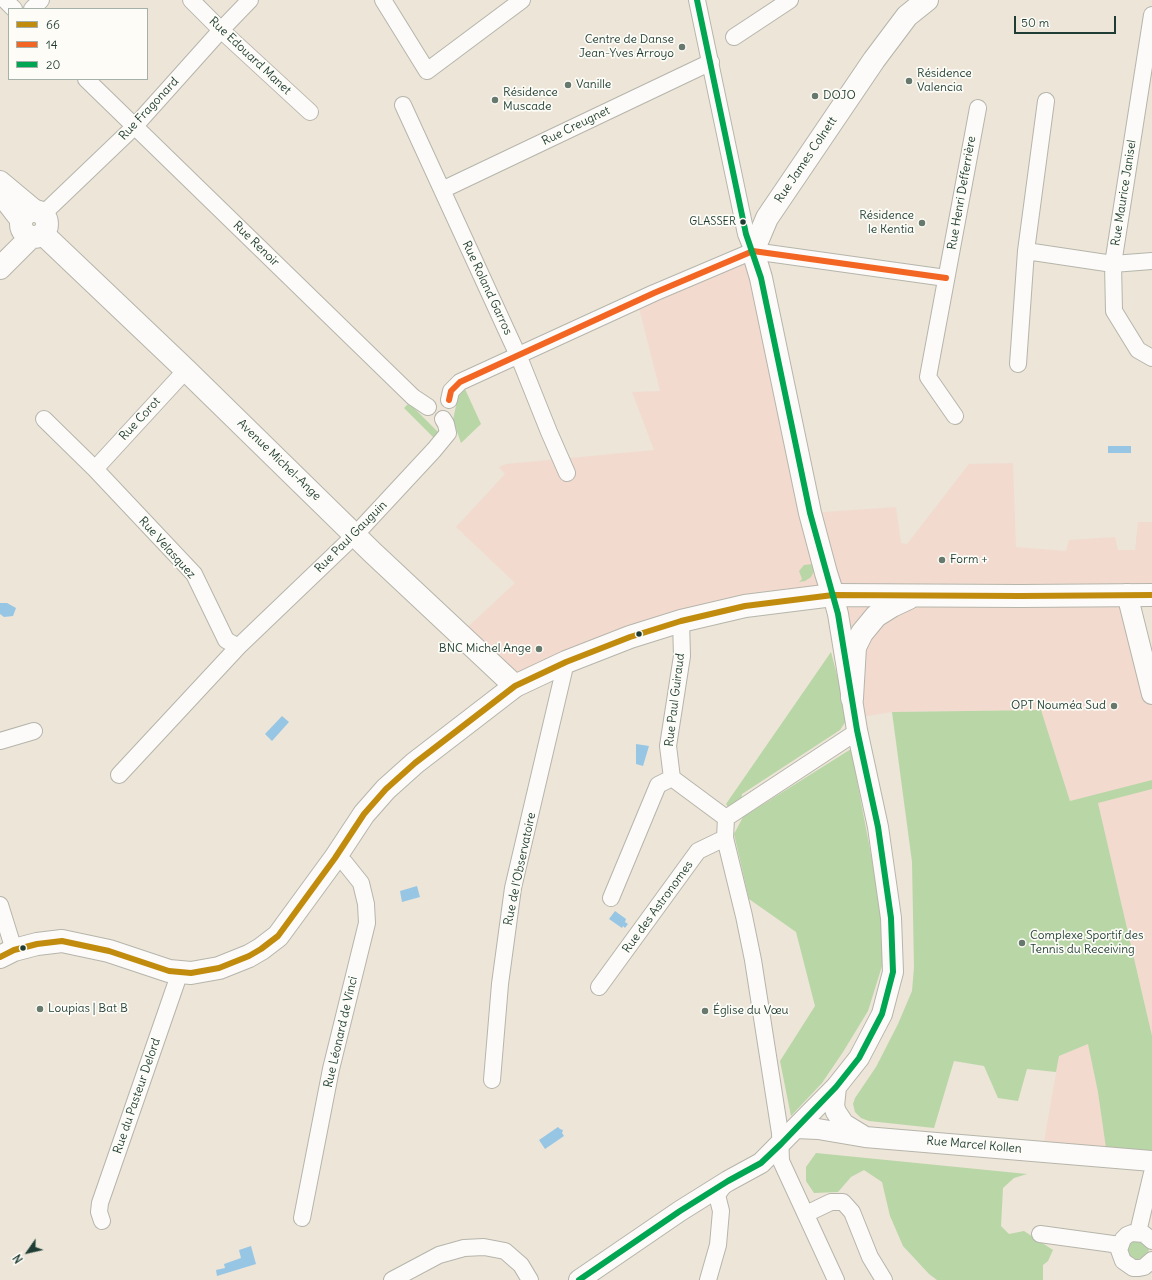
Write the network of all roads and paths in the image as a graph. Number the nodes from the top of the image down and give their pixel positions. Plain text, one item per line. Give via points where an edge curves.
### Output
1 (4, 0) edge
2 (41, 0) edge
3 (191, 0) edge
4 (250, 0) edge
5 (383, 0) edge
6 (522, 0) edge
7 (697, 0) edge
8 (790, 0) edge
9 (927, 0) edge
10 (13, 8) edge
11 (33, 8) edge
12 (1152, 15) edge
13 (221, 30) junction
14 (734, 36) dead end
15 (711, 62) junction
16 (87, 80) edge
17 (1046, 101) dead end
18 (402, 105) dead end
19 (978, 108) dead end
20 (310, 112) dead end
21 (135, 126) junction
22 (0, 181) edge
23 (442, 190) junction
24 (0, 194) edge
25 (33, 224) junction
26 (0, 249) edge
27 (753, 251) junction
28 (1026, 251) junction
29 (1152, 261) edge
30 (1113, 264) junction
31 (0, 268) edge
32 (946, 278) junction
33 (518, 356) junction
34 (1152, 358) edge
35 (1018, 364) dead end
36 (186, 370) junction
37 (449, 400) junction
38 (428, 407) junction
39 (955, 416) dead end
40 (44, 419) dead end
41 (443, 420) junction
42 (95, 469) junction
43 (567, 473) dead end
44 (355, 535) junction
45 (1127, 594) junction
46 (833, 595) junction
47 (1152, 595) edge
48 (914, 596) junction
49 (681, 621) junction
50 (238, 647) junction
51 (566, 662) junction
52 (515, 686) junction
53 (1152, 694) edge
54 (852, 698) junction
55 (857, 730) junction
56 (34, 731) dead end
57 (0, 741) edge
58 (119, 775) dead end
59 (672, 778) junction
60 (726, 818) junction
61 (726, 838) junction
62 (335, 858) junction
63 (611, 898) dead end
64 (0, 905) edge
65 (7, 953) edge
66 (180, 972) junction
67 (599, 988) dead end
68 (492, 1080) dead end
69 (836, 1087) junction
70 (796, 1128) junction
71 (865, 1137) junction
72 (781, 1144) junction
73 (1152, 1161) edge
74 (1152, 1173) edge
75 (728, 1181) junction
76 (806, 1214) junction
77 (302, 1218) dead end
78 (102, 1221) dead end
79 (1138, 1232) junction
80 (1040, 1234) dead end
81 (1152, 1241) edge
82 (1120, 1245) junction
83 (1152, 1260) edge
84 (392, 1280) edge
85 (530, 1280) edge
86 (579, 1280) edge
87 (708, 1280) edge
88 (836, 1280) edge
89 (884, 1280) edge

1 - 10 street
2 - 11 street
3 - 13 street, Rue Edouard Manet
4 - 13 street, Rue Fragonard
5 - 6 street via 427,71
7 - 15 street
8 - 14 street
9 - 27 main road, Rue James Colnett via 907,16 874,60 767,218
12 - 30 street, Rue Maurice Janisel
13 - 20 street, Rue Edouard Manet
13 - 21 street, Rue Fragonard
15 - 23 street, Rue Creugnet
15 - 27 street via 745,228
16 - 21 street, Rue Renoir
17 - 28 street
18 - 23 street, Rue Roland Garros
19 - 32 street, Rue Henri Defferrière
21 - 25 street, Rue Fragonard
21 - 38 street, Rue Renoir via 413,397
22 - 25 street
23 - 33 street, Rue Roland Garros
24 - 25 street
25 - 26 main road
25 - 31 main road
25 - 36 main road, Avenue Michel-Ange
27 - 32 street
27 - 33 street via 654,293
27 - 46 main road via 761,278 810,513
28 - 30 street
28 - 35 street
29 - 30 street
30 - 34 street, Rue Maurice Janisel via 1114,311 1138,350
32 - 39 street, Rue Henri Defferrière via 928,377
33 - 37 street via 460,382 451,391
33 - 43 street, Rue Roland Garros
36 - 42 street, Rue Corot
36 - 44 main road, Avenue Michel-Ange
37 - 38 street via 442,396 434,398
37 - 41 street via 452,411
38 - 41 street via 433,417
40 - 42 street, Rue Velasquez
41 - 44 street, Rue Paul Gauguin via 448,433 443,440
42 - 50 street, Rue Velasquez via 194,574 226,640
44 - 50 street, Rue Paul Gauguin
44 - 52 main road, Avenue Michel-Ange
45 - 47 main road
45 - 48 main road
45 - 53 street
46 - 48 main road
46 - 49 main road via 745,606
46 - 54 street
48 - 54 main road via 876,616 862,632 855,647
49 - 51 main road via 630,637
49 - 59 street, Rue Paul Guiraud via 682,656 668,746
50 - 58 street
51 - 52 main road
51 - 68 street, Rue de l'Observatoire via 513,888 500,984
52 - 62 main road via 415,763 386,789 364,814
54 - 55 street
55 - 60 street
55 - 69 street via 878,827 891,918 893,972 882,1014 860,1058
56 - 57 street
59 - 60 street
59 - 63 street via 658,785
60 - 61 street
61 - 67 street, Rue des Astronomes via 698,851
61 - 72 street via 753,960
62 - 66 main road via 278,936 261,949 219,968 191,973
62 - 77 street, Rue Léonard de Vinci via 345,863 361,883 367,923 331,1069
64 - 65 street
65 - 66 main road via 37,944 62,941 109,951 169,971
66 - 78 street, Rue du Pasteur Delord via 100,1203
69 - 70 street
69 - 71 street via 834,1106 840,1119
70 - 71 street, Rue Marcel Kollen
70 - 72 street
71 - 73 street, Rue Marcel Kollen
72 - 75 street via 761,1163
72 - 76 street via 781,1161
74 - 79 street
75 - 86 street
75 - 87 street via 717,1195 721,1211 718,1245
76 - 88 street
76 - 89 street via 832,1202 843,1202 852,1212 870,1257
79 - 81 street
79 - 82 street via 1127,1235
80 - 82 street
82 - 83 street via 1120,1256 1127,1266 1144,1267
84 - 85 street via 439,1255 464,1248 484,1247 505,1251 521,1265

